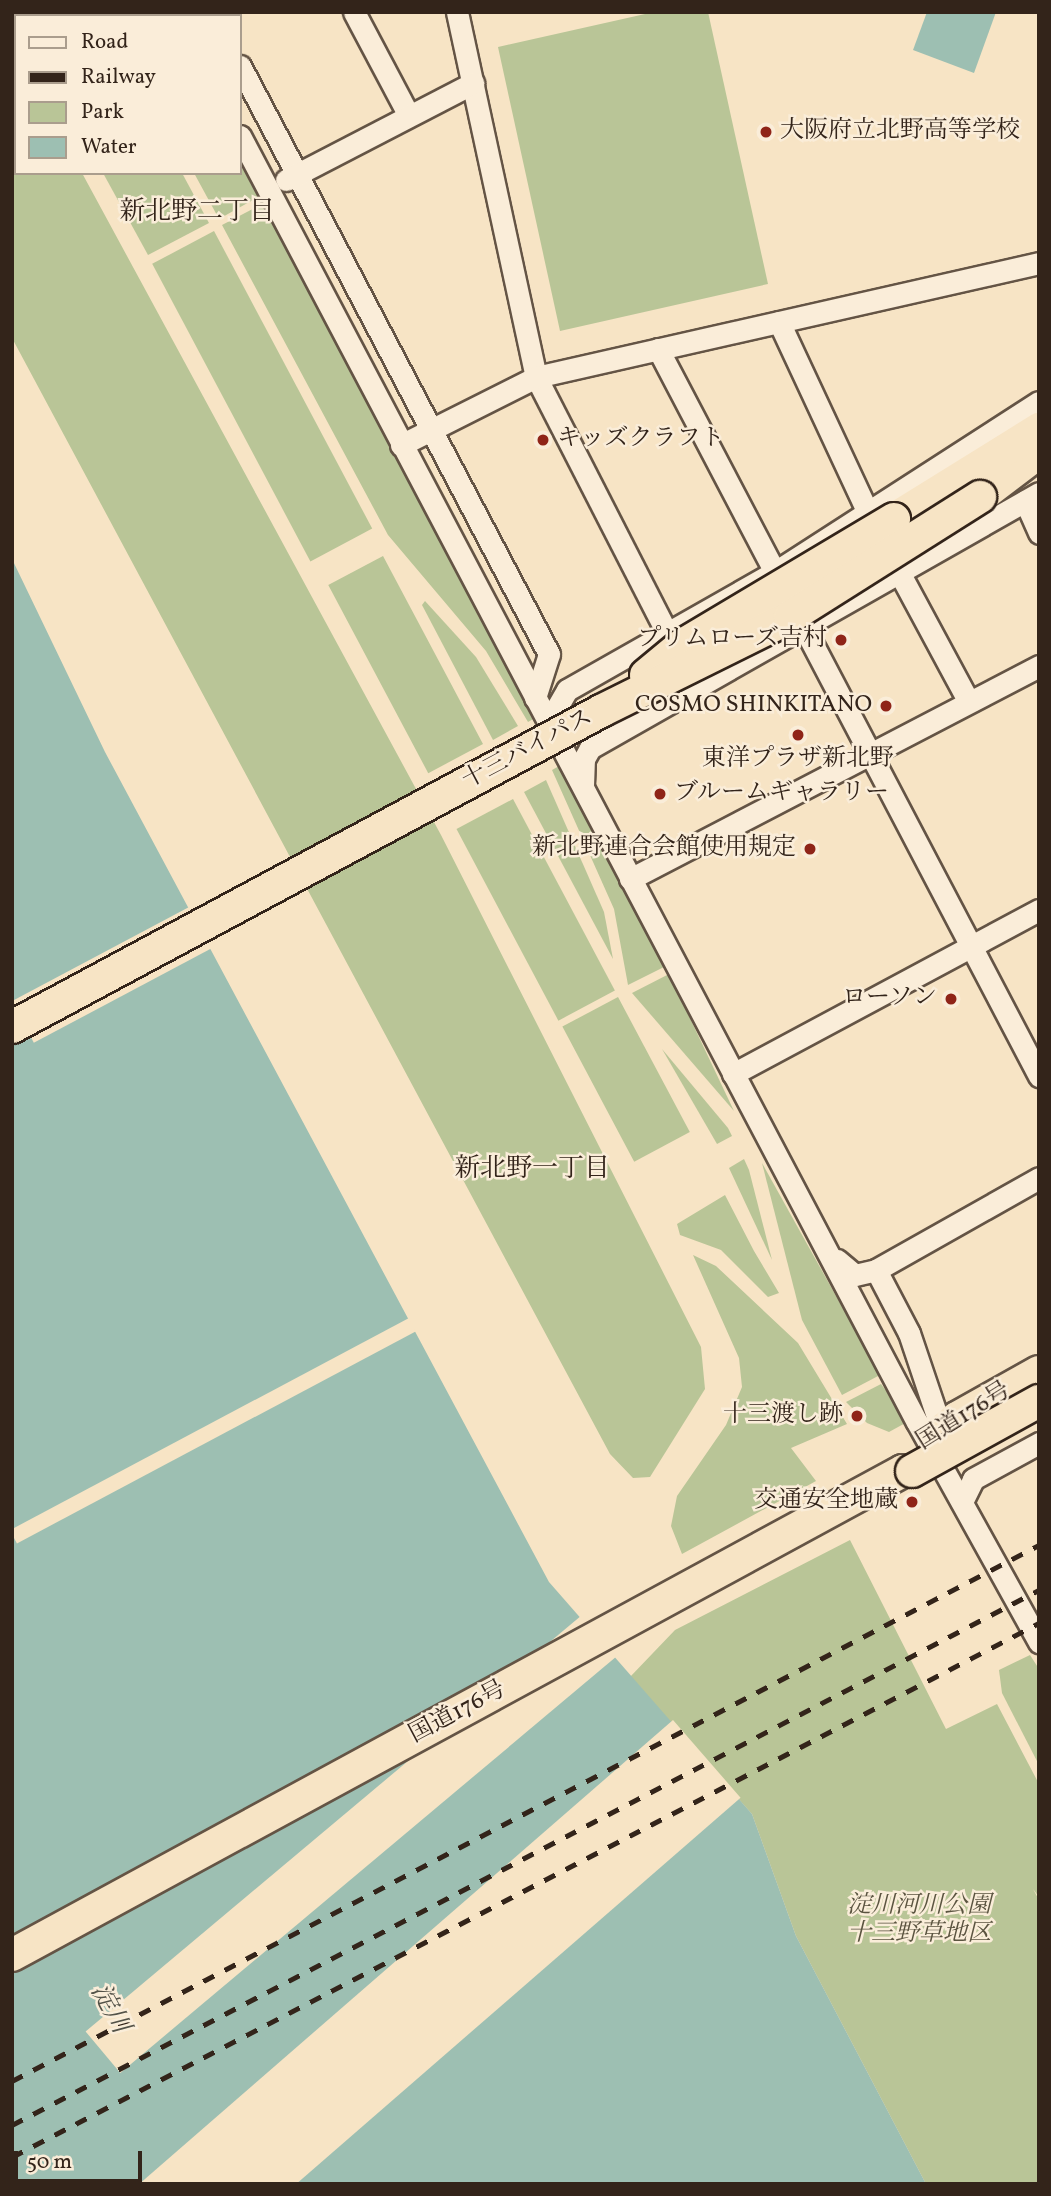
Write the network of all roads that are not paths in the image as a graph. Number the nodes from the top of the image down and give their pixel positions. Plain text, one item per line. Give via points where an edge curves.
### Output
1 (354, 12) edge
2 (457, 12) edge
3 (242, 70) edge
4 (473, 83) junction
5 (408, 114) junction
6 (242, 140) edge
7 (297, 174) junction
8 (269, 189) junction
9 (1039, 263) edge
10 (779, 322) junction
11 (658, 349) junction
12 (536, 377) junction
13 (1039, 402) edge
14 (1039, 429) edge
15 (431, 430) junction
16 (401, 445) junction
17 (1039, 452) edge
18 (1039, 465) edge
19 (980, 497) junction
20 (1032, 497) edge
21 (881, 516) junction
22 (1039, 533) edge
23 (775, 572) junction
24 (900, 574) junction
25 (804, 628) junction
26 (668, 634) junction
27 (1039, 666) edge
28 (696, 689) junction
29 (535, 698) junction
30 (969, 702) junction
31 (601, 711) junction
32 (554, 732) junction
33 (870, 754) junction
34 (583, 788) junction
35 (630, 879) junction
36 (1039, 910) edge
37 (970, 946) junction
38 (12, 1027) edge
39 (733, 1074) junction
40 (1039, 1076) edge
41 (1039, 1178) edge
42 (830, 1252) junction
43 (876, 1269) junction
44 (887, 1289) junction
45 (1039, 1372) edge
46 (892, 1373) junction
47 (1039, 1401) edge
48 (948, 1426) junction
49 (1039, 1443) edge
50 (901, 1469) junction
51 (962, 1502) junction
52 (1039, 1642) edge
53 (12, 1955) edge

1 - 5 street
2 - 4 street
3 - 7 street
4 - 5 street
4 - 12 street
5 - 7 street
6 - 8 street
7 - 8 street
7 - 15 street
8 - 16 street
9 - 10 street
10 - 11 street
10 - 21 street
11 - 12 street
11 - 23 street
12 - 15 street
12 - 26 street
13 - 21 street
14 - 21 highway
15 - 16 street
15 - 29 street via 550,654
16 - 29 street
17 - 19 highway
18 - 19 highway, 十三バイパス
19 - 31 highway, 十三バイパス, bridge via 790,617
20 - 22 street
20 - 24 street
21 - 23 street
21 - 31 highway, bridge via 681,646
23 - 25 street
23 - 26 street
24 - 25 street
24 - 30 street
25 - 28 street
25 - 33 street
26 - 28 street
26 - 32 street via 567,690 558,702
27 - 30 street
28 - 34 street via 590,748 584,759
29 - 32 street
30 - 33 street
31 - 38 highway, 十三バイパス, bridge
32 - 34 street
33 - 35 street
33 - 37 street
34 - 35 street
35 - 39 street
36 - 37 street
37 - 39 street
37 - 40 street
39 - 42 street
41 - 43 street
42 - 43 street via 855,1275
42 - 46 street
43 - 44 street
44 - 46 street via 873,1286 866,1298
44 - 48 street via 909,1333 937,1416
45 - 48 highway, 国道176号
46 - 51 street
47 - 50 highway, 国道176号, bridge
48 - 50 highway, 国道176号
49 - 51 street via 973,1479
50 - 53 highway, 国道176号
51 - 52 street

